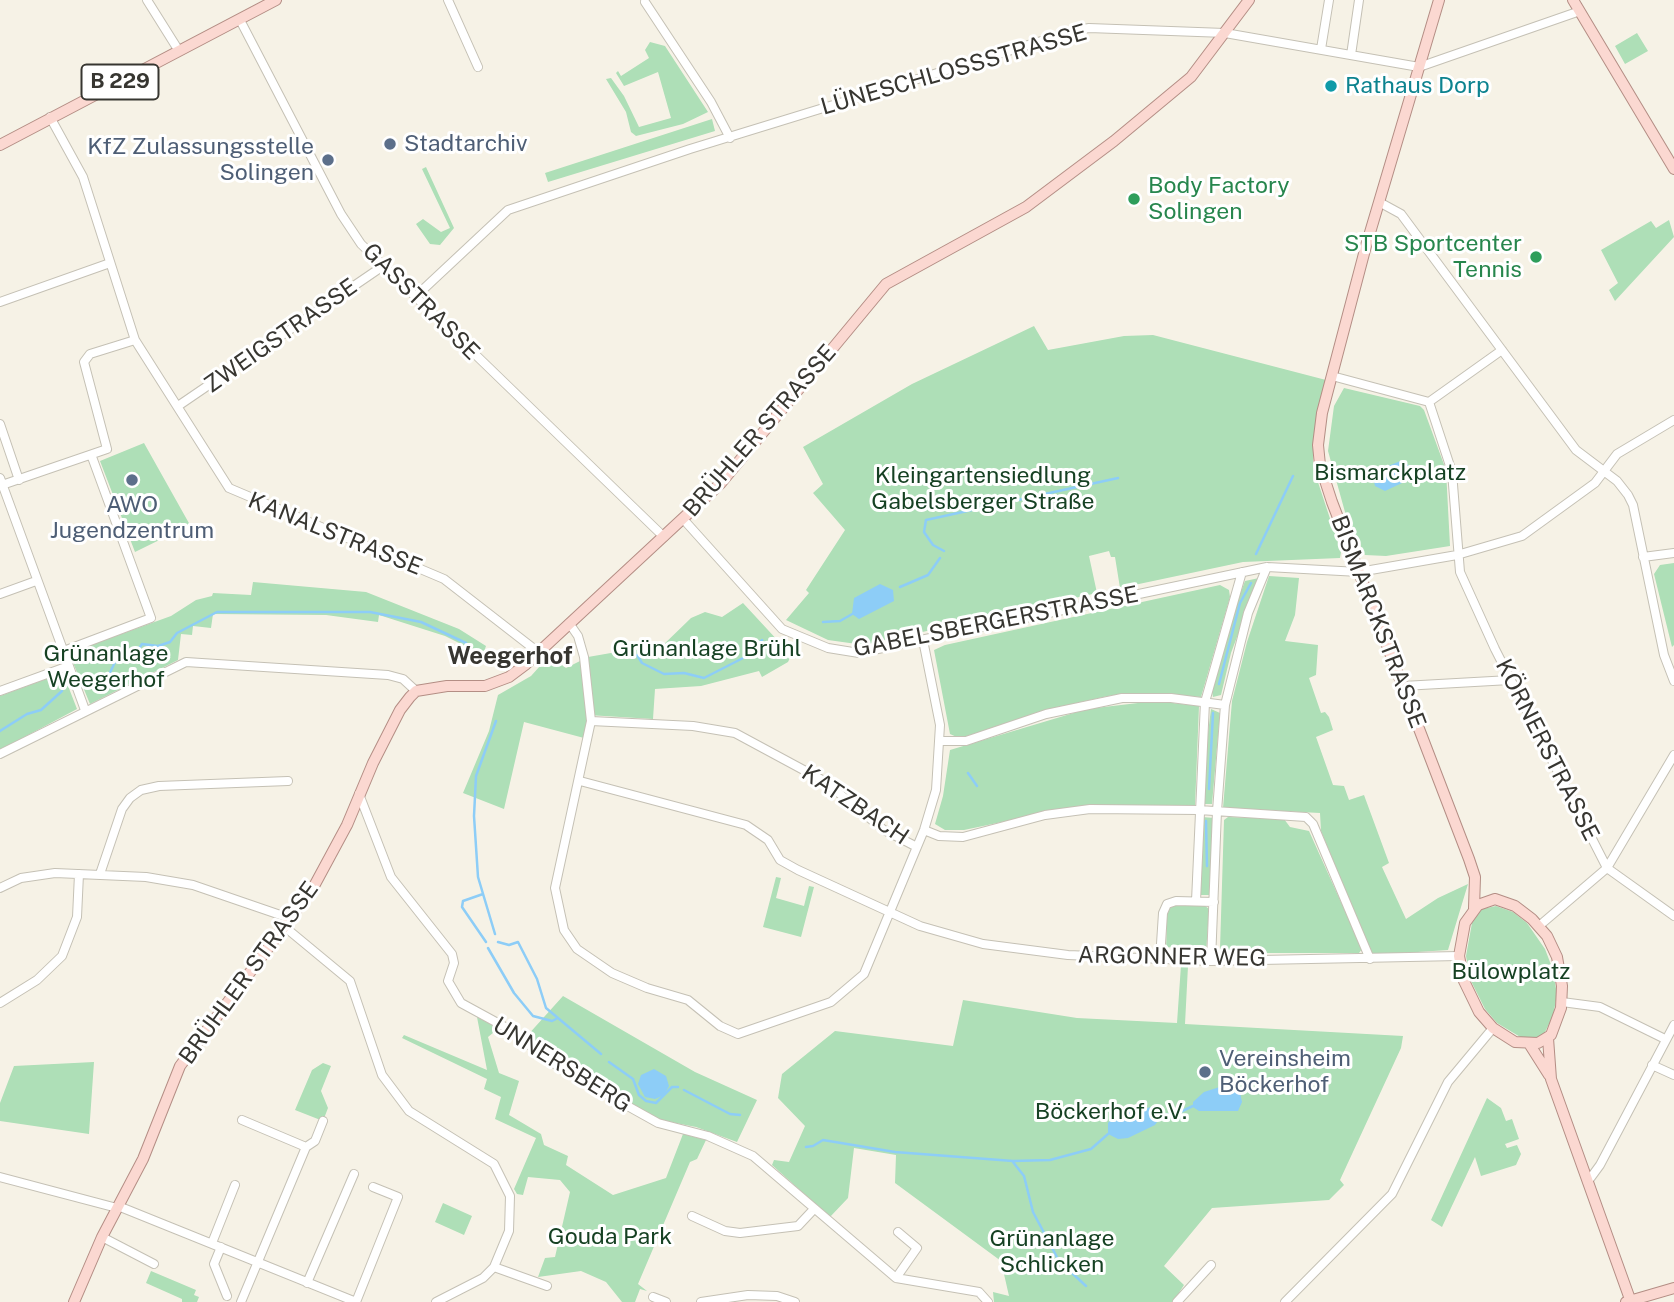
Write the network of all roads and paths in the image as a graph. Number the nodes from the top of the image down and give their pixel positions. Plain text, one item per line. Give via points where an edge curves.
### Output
1 (147, 0) edge
2 (275, 0) edge
3 (448, 0) edge
4 (1249, 0) edge
5 (1329, 0) edge
6 (1359, 0) edge
7 (1439, 0) edge
8 (1573, 0) edge
9 (645, 2) dead end
10 (1580, 11) junction
11 (240, 20) junction
12 (1225, 33) junction
13 (1321, 49) junction
14 (179, 51) junction
15 (1352, 55) junction
16 (478, 67) dead end
17 (1419, 67) junction
18 (50, 117) junction
19 (730, 138) junction
20 (0, 145) edge
21 (1674, 169) edge
22 (1378, 202) junction
23 (110, 263) junction
24 (383, 266) junction
25 (415, 297) junction
26 (0, 302) edge
27 (135, 340) junction
28 (1502, 350) junction
29 (1332, 376) junction
30 (1429, 402) junction
31 (178, 406) junction
32 (1674, 420) edge
33 (0, 424) edge
34 (92, 457) junction
35 (1602, 471) junction
36 (19, 480) junction
37 (1, 482) edge
38 (684, 520) junction
39 (664, 537) junction
40 (1674, 554) edge
41 (1457, 555) junction
42 (1643, 557) junction
43 (1267, 568) junction
44 (1242, 572) junction
45 (1359, 572) junction
46 (36, 581) junction
47 (0, 594) edge
48 (569, 623) junction
49 (923, 640) junction
50 (61, 652) junction
51 (538, 652) junction
52 (66, 667) junction
53 (1510, 680) junction
54 (1674, 681) edge
55 (1403, 686) junction
56 (0, 691) edge
57 (416, 691) junction
58 (1206, 702) junction
59 (1225, 705) junction
60 (85, 710) junction
61 (592, 721) junction
62 (941, 741) junction
63 (0, 754) edge
64 (1674, 755) edge
65 (288, 781) dead end
66 (580, 781) junction
67 (359, 794) junction
68 (1199, 810) junction
69 (1217, 811) junction
70 (924, 830) junction
71 (917, 847) junction
72 (1607, 868) junction
73 (79, 874) junction
74 (100, 874) junction
75 (1475, 877) junction
76 (0, 888) edge
77 (1495, 899) junction
78 (1196, 901) junction
79 (1214, 902) junction
80 (1474, 908) junction
81 (890, 914) junction
82 (1674, 916) edge
83 (289, 923) junction
84 (1539, 926) junction
85 (1460, 956) junction
86 (1160, 959) junction
87 (1370, 959) junction
88 (1211, 961) junction
89 (1562, 1002) junction
90 (0, 1003) edge
91 (1674, 1025) edge
92 (1493, 1028) junction
93 (1548, 1038) junction
94 (1665, 1039) junction
95 (1530, 1045) junction
96 (1652, 1065) junction
97 (1674, 1075) edge
98 (1551, 1079) junction
99 (242, 1120) dead end
100 (323, 1121) dead end
101 (306, 1147) junction
102 (354, 1174) dead end
103 (0, 1177) edge
104 (1588, 1180) junction
105 (236, 1185) dead end
106 (373, 1186) dead end
107 (118, 1207) junction
108 (814, 1209) junction
109 (692, 1216) dead end
110 (898, 1232) dead end
111 (102, 1237) junction
112 (212, 1243) junction
113 (222, 1247) junction
114 (256, 1262) junction
115 (154, 1264) dead end
116 (1210, 1265) dead end
117 (494, 1267) junction
118 (896, 1278) junction
119 (307, 1283) junction
120 (547, 1286) dead end
121 (1674, 1288) edge
122 (227, 1296) dead end
123 (653, 1297) dead end
124 (74, 1302) edge
125 (241, 1302) edge
126 (356, 1302) edge
127 (436, 1302) edge
128 (666, 1302) edge
129 (701, 1302) edge
130 (795, 1302) edge
131 (988, 1302) edge
132 (1177, 1302) edge
133 (1285, 1302) edge
134 (1629, 1302) edge

1 - 14 street
2 - 11 main road, B 229
3 - 16 street
4 - 12 main road, BRÜHLER STRASSE
5 - 13 street
6 - 15 street
7 - 17 main road, BISMARCKSTRASSE
8 - 10 main road
9 - 19 street
10 - 17 street
10 - 21 main road
11 - 14 main road, B 229
11 - 24 street, GASSTRASSE via 350,229
12 - 13 street, LÜNESCHLOSSSTRASSE
12 - 19 street, LÜNESCHLOSSSTRASSE via 1084,29
12 - 38 main road, BRÜHLER STRASSE via 1191,77 1114,141 1012,216 886,284 721,483
13 - 15 street, LÜNESCHLOSSSTRASSE
14 - 18 main road, B 229
15 - 17 street, LÜNESCHLOSSSTRASSE
17 - 22 main road, BISMARCKSTRASSE
18 - 20 main road, B 229
18 - 23 street, KANALSTRASSE via 83,177
19 - 25 street, LÜNESCHLOSSSTRASSE via 508,209
22 - 28 street via 1399,211
22 - 29 main road, BISMARCKSTRASSE
23 - 26 street
23 - 27 street, KANALSTRASSE
24 - 25 street, GASSTRASSE
24 - 31 street, ZWEIGSTRASSE
25 - 39 street, GASSTRASSE
27 - 31 street, KANALSTRASSE
27 - 34 street via 85,359 107,449
28 - 30 street
28 - 35 street via 1569,442
29 - 30 street
29 - 45 main road, BISMARCKSTRASSE via 1319,429 1320,465
30 - 41 street via 1452,472
31 - 51 street, KANALSTRASSE via 233,492 444,579
32 - 35 street, GABELSBERGERSTRASSE via 1617,453
33 - 36 street
34 - 36 street
34 - 50 street via 151,618
35 - 41 street, GABELSBERGERSTRASSE via 1595,482 1522,536
35 - 42 street via 1617,481 1631,500
36 - 37 street
37 - 46 street
38 - 39 main road, BRÜHLER STRASSE
38 - 49 street, GABELSBERGERSTRASSE via 791,635 853,653
39 - 48 main road, BRÜHLER STRASSE
40 - 42 street
41 - 45 street, GABELSBERGERSTRASSE
41 - 53 street, KÖRNERSTRASSE via 1460,572
42 - 54 street
43 - 44 street, GABELSBERGERSTRASSE
43 - 45 street, GABELSBERGERSTRASSE
43 - 59 street via 1248,613
44 - 49 street, GABELSBERGERSTRASSE
44 - 58 street
45 - 55 main road, BISMARCKSTRASSE
46 - 47 street
46 - 50 street
48 - 51 main road, BRÜHLER STRASSE
48 - 61 street via 584,657
49 - 62 street
50 - 52 street
51 - 57 main road, BRÜHLER STRASSE via 500,682
52 - 56 street
52 - 60 street
53 - 55 street
53 - 72 street, KÖRNERSTRASSE
55 - 75 main road, BISMARCKSTRASSE
57 - 60 street via 403,679 388,675 186,662
57 - 67 main road, BRÜHLER STRASSE via 400,710
58 - 59 street
58 - 62 street via 1122,698 1045,714 966,741
58 - 68 street
59 - 69 street
60 - 63 street
61 - 66 street
61 - 71 street, KATZBACH via 736,733 824,781 884,830
62 - 70 street via 936,790
64 - 72 street
65 - 74 street via 161,785 141,790 122,809
66 - 81 street, ARGONNER WEG via 750,826 768,840 780,860
66 - 81 street via 555,888 562,926 577,949 627,980 688,1000 720,1026 738,1034 831,1002 858,981
67 - 83 main road, BRÜHLER STRASSE via 318,880
67 - 108 street, UNNERSBERG via 391,877 452,954 448,981 461,1003 505,1027 563,1070 658,1123 708,1136 752,1156
68 - 69 street
68 - 70 street via 1067,811 951,838
68 - 78 street
69 - 79 street
69 - 87 street via 1309,819
70 - 71 street
71 - 81 street
72 - 82 street, KÖRNERSTRASSE
72 - 84 street
73 - 74 street
73 - 76 street via 37,874
73 - 90 street via 75,928 62,956 37,980
74 - 83 street via 193,885
75 - 77 main road, BISMARCKSTRASSE
75 - 80 main road, BISMARCKSTRASSE
77 - 80 main road
77 - 84 main road via 1521,910
78 - 79 street
78 - 86 street via 1166,905
79 - 88 street
80 - 85 main road via 1462,933
81 - 86 street, ARGONNER WEG via 983,944 1068,955
83 - 107 main road, BRÜHLER STRASSE via 180,1066
83 - 117 street via 350,981 382,1075 409,1111 494,1164 510,1196 512,1212
84 - 89 main road via 1557,957
85 - 87 street, ARGONNER WEG
85 - 92 main road via 1472,1000
86 - 88 street, ARGONNER WEG
87 - 88 street, ARGONNER WEG
89 - 93 main road
89 - 94 street via 1600,1007
91 - 94 street
92 - 95 main road via 1515,1042
92 - 133 street via 1448,1082 1392,1194
93 - 95 main road
93 - 98 main road
94 - 96 street
95 - 98 main road
96 - 97 street
96 - 104 street via 1600,1166
98 - 104 main road
99 - 101 street
100 - 101 street via 315,1141
101 - 114 street
102 - 119 street
103 - 107 street
104 - 134 main road
105 - 112 street
106 - 126 street via 398,1197
107 - 111 main road, BRÜHLER STRASSE
107 - 112 street
108 - 109 street via 798,1226 740,1233
108 - 118 street, UNNERSBERG
110 - 118 street via 917,1248
111 - 115 street
111 - 124 main road, BRÜHLER STRASSE
112 - 113 street
113 - 114 street
113 - 122 street via 214,1264
114 - 119 street
114 - 125 street
116 - 132 street
117 - 120 street
117 - 127 street via 483,1278
118 - 131 street via 975,1291
119 - 126 street
121 - 134 main road
123 - 128 street
129 - 130 street via 741,1295 769,1295

